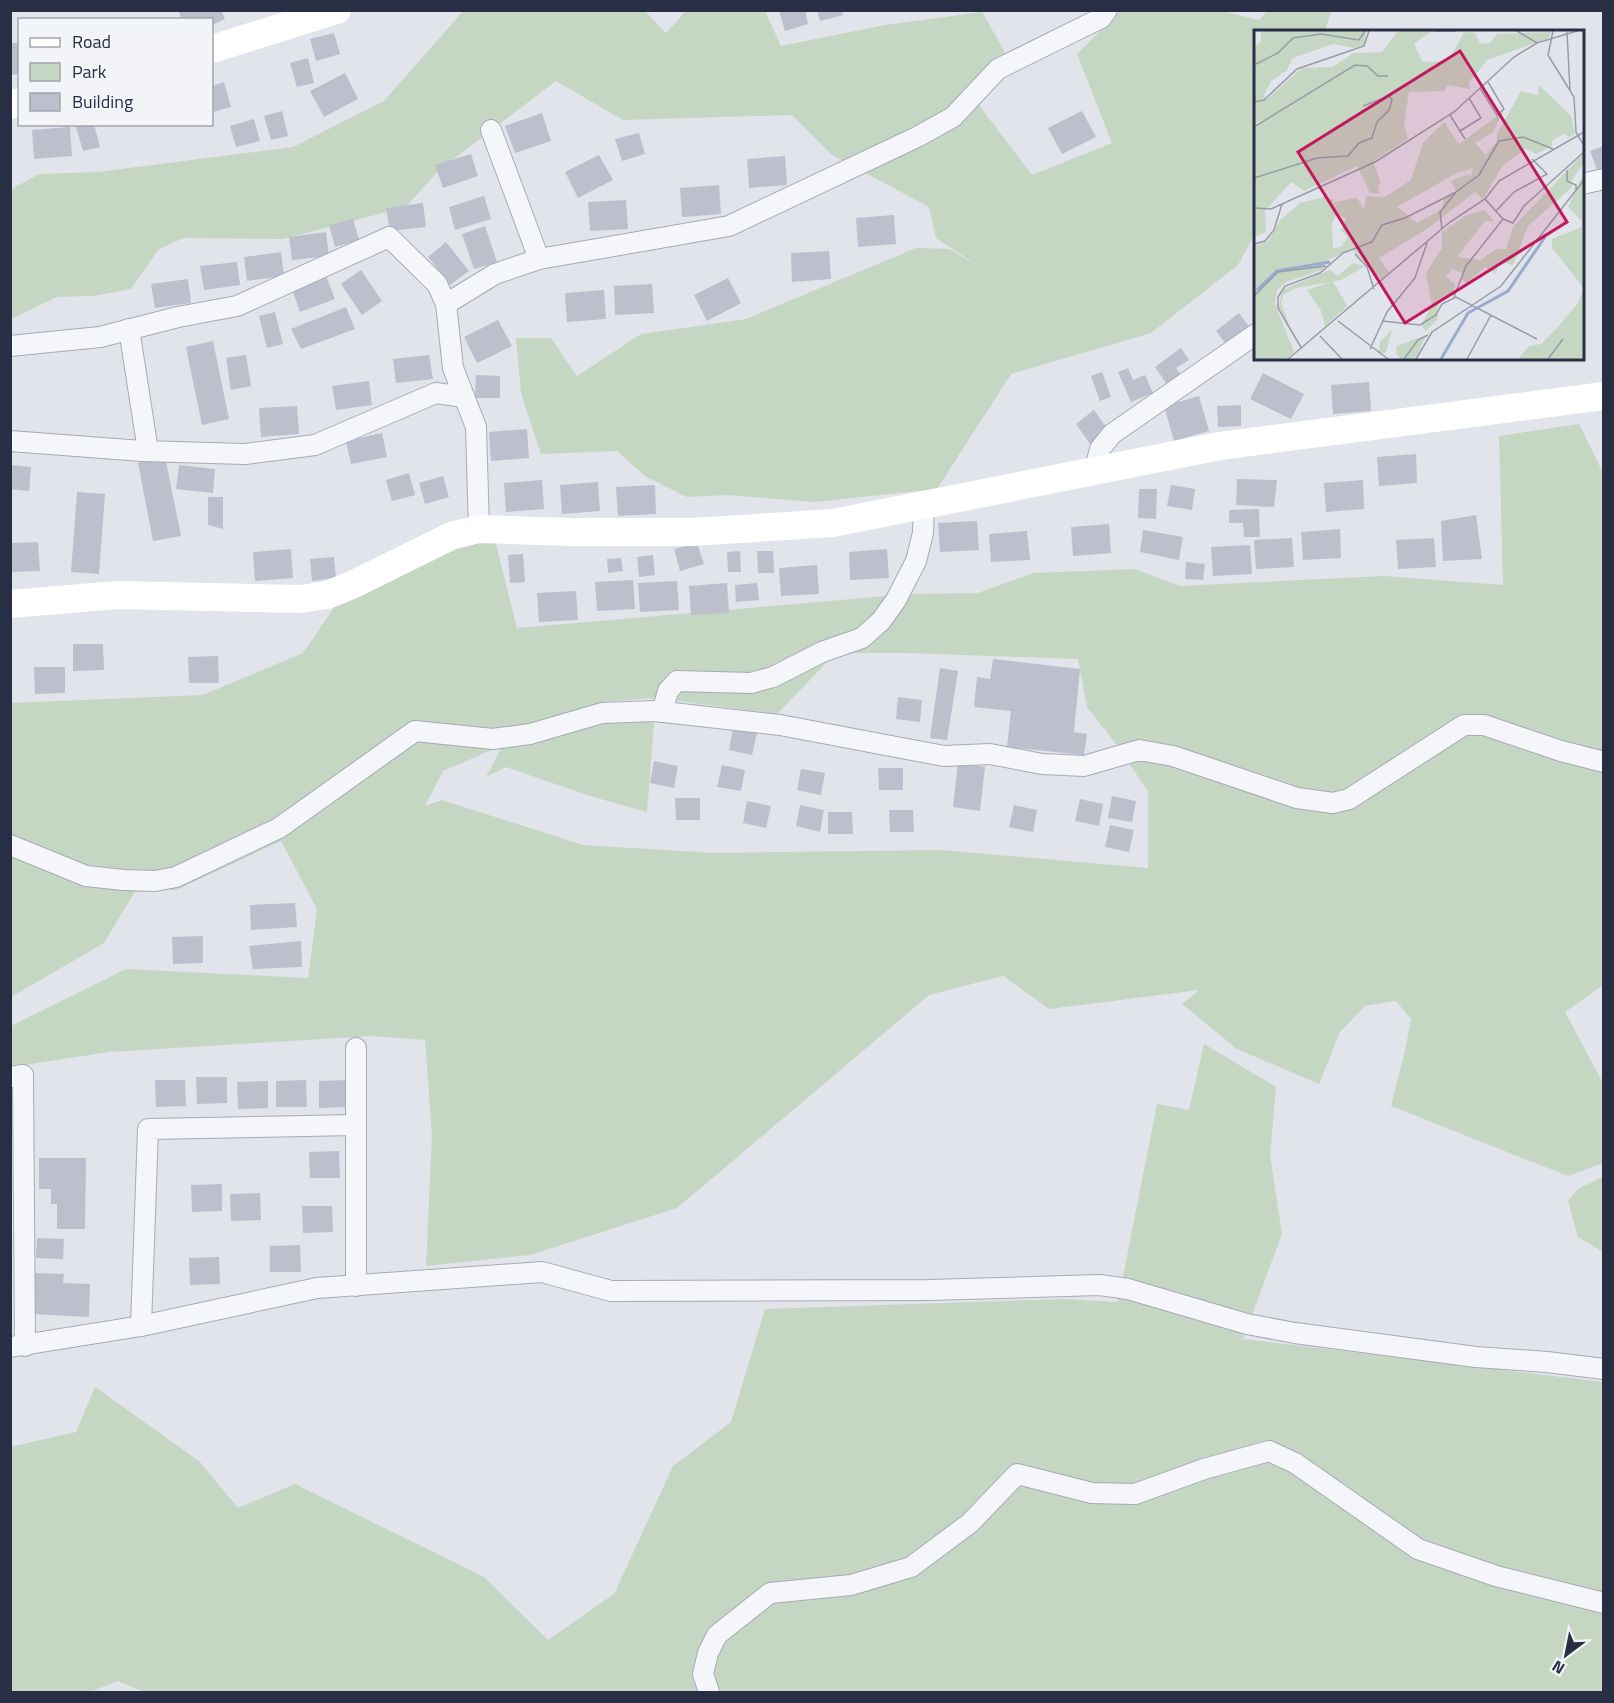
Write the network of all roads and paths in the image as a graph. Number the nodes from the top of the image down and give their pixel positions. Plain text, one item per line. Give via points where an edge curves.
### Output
1 (337, 10) edge
2 (1107, 10) edge
3 (213, 49) edge
4 (491, 130) dead end
5 (1604, 179) edge
6 (1584, 184) edge
7 (539, 260) junction
8 (446, 304) junction
9 (129, 330) junction
10 (1254, 335) edge
11 (10, 346) edge
12 (1604, 396) edge
13 (464, 397) junction
14 (10, 441) edge
15 (148, 451) junction
16 (1094, 472) junction
17 (924, 506) junction
18 (479, 529) junction
19 (10, 604) edge
20 (662, 712) junction
21 (1604, 762) edge
22 (10, 845) edge
23 (356, 1048) dead end
24 (10, 1077) edge
25 (356, 1125) junction
26 (356, 1286) junction
27 (141, 1326) junction
28 (18, 1346) edge
29 (1604, 1369) edge
30 (1604, 1603) edge
31 (709, 1692) edge

1 - 3 street
2 - 7 street via 1101,18 998,69 953,117 729,225
4 - 7 street
5 - 6 street
7 - 8 street via 495,274
8 - 9 street via 436,284 389,237 237,306
8 - 13 street via 453,368
9 - 11 street via 100,337
9 - 15 street
10 - 16 street via 1112,435 1100,449
12 - 16 street via 1220,446
13 - 15 street via 436,393 315,445 245,454
13 - 18 street via 476,428
14 - 15 street
16 - 17 street
17 - 18 street via 833,523 693,532
17 - 20 street via 916,561 896,600 862,638 751,683 677,681 668,691
18 - 19 street via 451,536 327,595 300,599 117,595
20 - 21 street via 780,725 944,756 990,754 1042,764 1084,766 1139,750 1173,756 1297,798 1333,803 1349,799 1464,725 1484,725
20 - 22 street via 602,713 530,734 493,739 416,731 279,828 176,877 155,881 86,876
23 - 25 street
24 - 28 street via 23,1074
25 - 26 street
25 - 27 street via 148,1129
26 - 27 street via 317,1288
26 - 29 street via 542,1272 611,1291 1100,1285 1295,1333 1476,1358
27 - 28 street
30 - 31 street via 1496,1576 1418,1549 1295,1464 1269,1451 1204,1468 1135,1494 1092,1493 1017,1474 970,1523 910,1568 851,1585 770,1593 717,1635 703,1674

